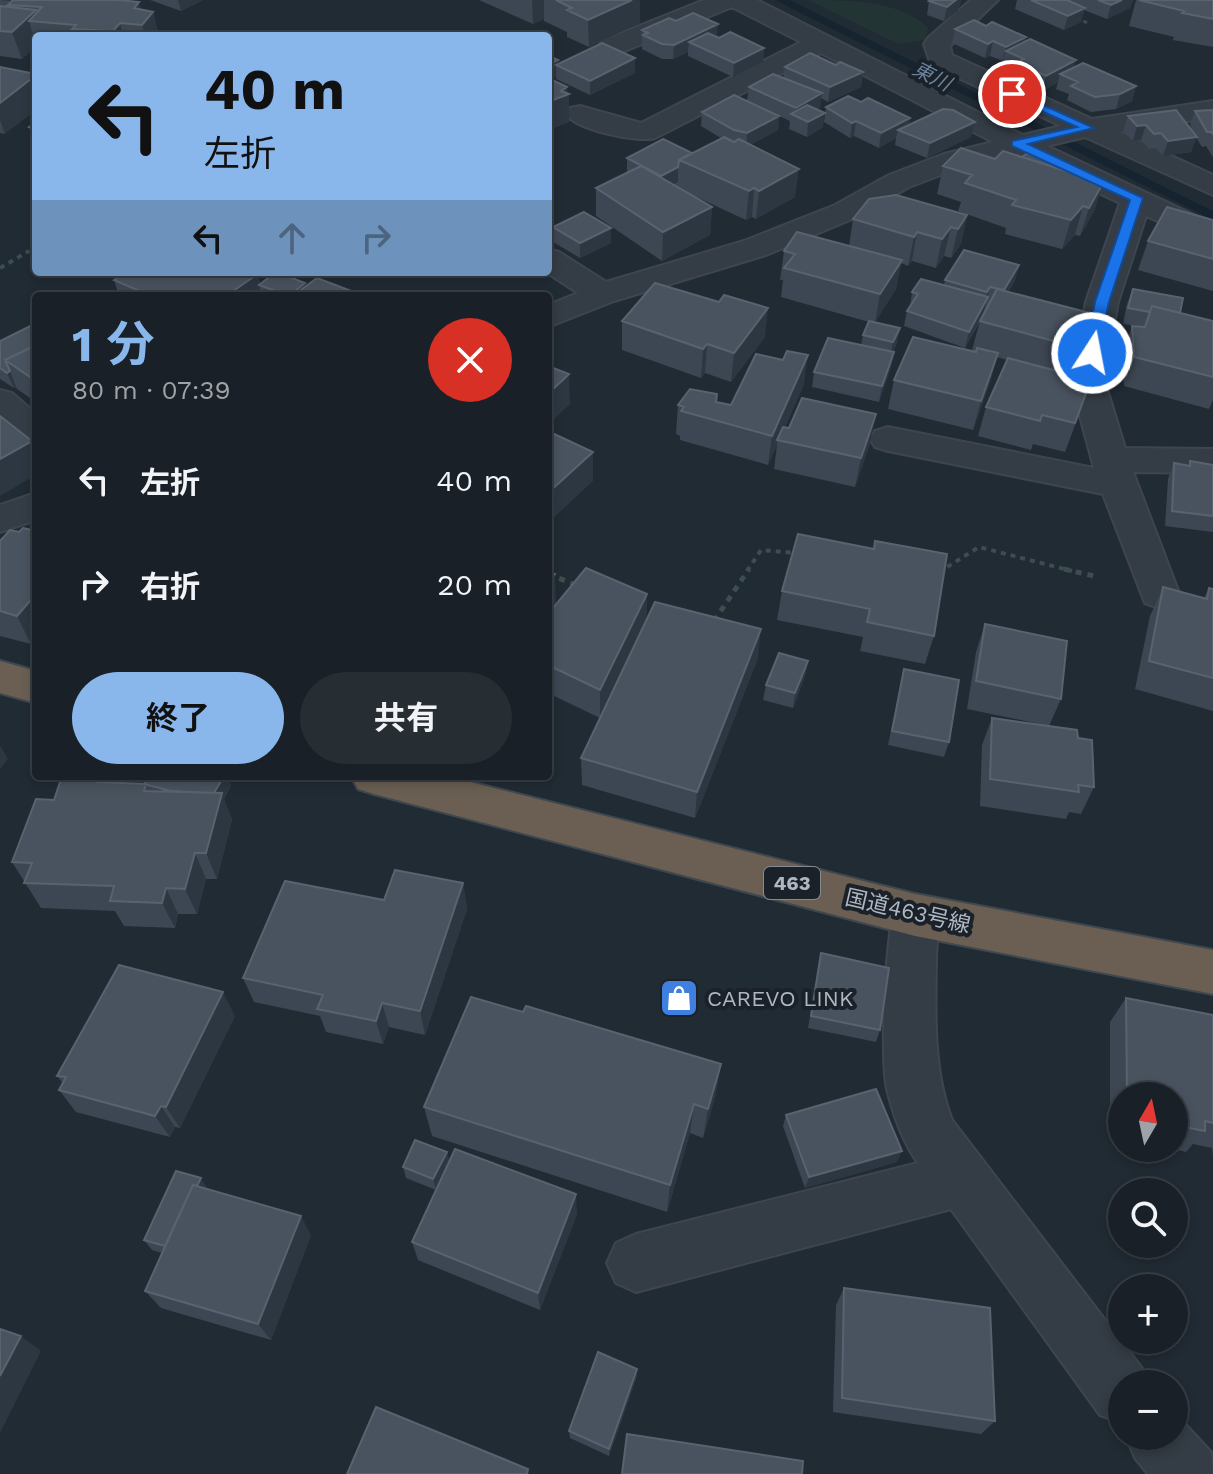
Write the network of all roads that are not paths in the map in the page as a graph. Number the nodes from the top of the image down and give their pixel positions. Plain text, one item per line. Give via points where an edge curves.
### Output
1 (726, 0) edge
2 (738, 0) edge
3 (986, 0) edge
4 (822, 42) junction
5 (611, 47) edge
6 (1213, 109) edge
7 (580, 114) dead end
8 (1088, 128) junction
9 (1017, 143) junction
10 (1213, 186) edge
11 (1137, 198) junction
12 (1213, 236) edge
13 (552, 262) edge
14 (602, 294) junction
15 (552, 315) edge
16 (0, 401) edge
17 (32, 430) edge
18 (888, 439) dead end
19 (1213, 461) edge
20 (1115, 472) junction
21 (32, 507) edge
22 (0, 519) edge
23 (1159, 593) edge
24 (0, 677) edge
25 (32, 686) edge
26 (390, 780) edge
27 (915, 915) junction
28 (1213, 972) edge
29 (961, 1179) junction
30 (636, 1263) dead end
31 (1108, 1374) edge
32 (1169, 1450) edge
33 (1189, 1474) edge

1 - 5 street
2 - 4 street
3 - 8 street via 943,35 937,44 940,59
4 - 7 street via 645,132
4 - 9 street
6 - 8 street
8 - 9 street
8 - 10 street
9 - 11 street
9 - 14 street via 899,181 846,211 755,248
11 - 12 street
11 - 20 street via 1102,302 1087,379
13 - 14 street
14 - 15 street
16 - 17 street
18 - 20 street
19 - 20 street
20 - 23 street
21 - 22 street
24 - 25 highway
26 - 27 highway, 国道463号線 / 463
27 - 28 highway, 国道463号線 / 463
27 - 29 street via 913,1087 931,1136
29 - 30 street
29 - 31 street
32 - 33 street

